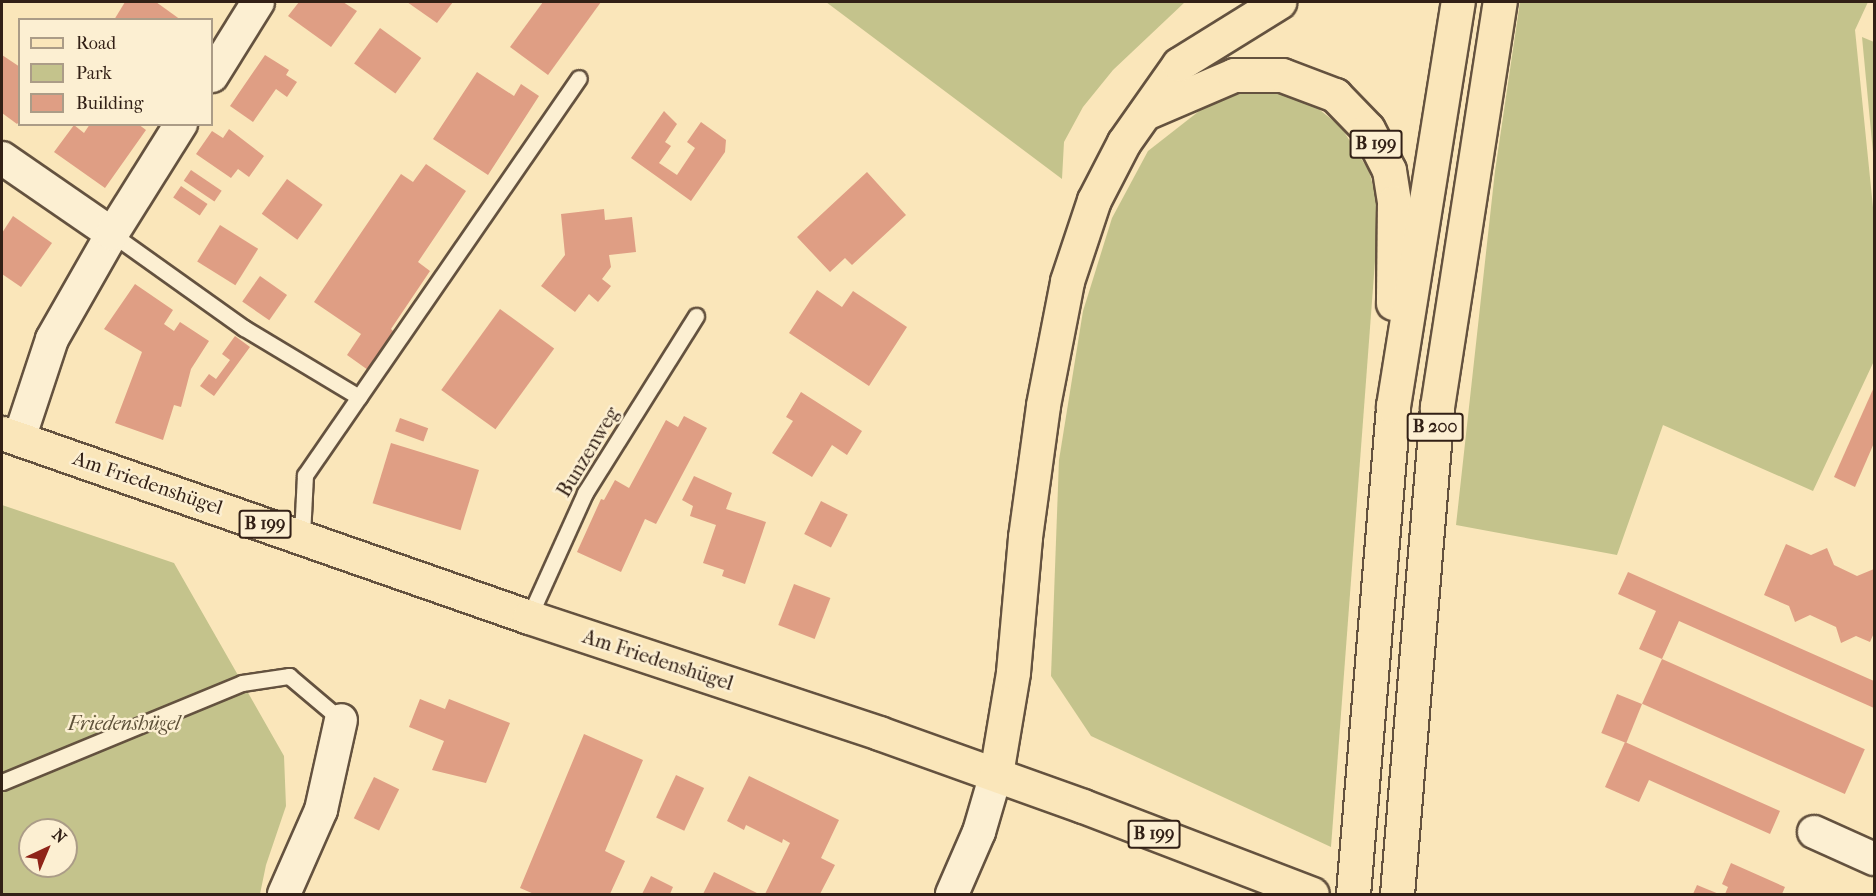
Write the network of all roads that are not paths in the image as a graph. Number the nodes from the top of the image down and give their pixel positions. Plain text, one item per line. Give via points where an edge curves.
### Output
1 (258, 2) edge
2 (1279, 2) edge
3 (1458, 2) edge
4 (1500, 2) edge
5 (213, 73) edge
6 (579, 78) dead end
7 (1145, 113) junction
8 (180, 126) edge
9 (2, 158) edge
10 (112, 234) junction
11 (696, 316) dead end
12 (359, 398) junction
13 (1393, 406) junction
14 (10, 436) edge
15 (302, 536) junction
16 (528, 616) junction
17 (341, 720) joint
18 (996, 774) junction
19 (2, 782) edge
20 (1814, 832) dead end
21 (1872, 850) edge
22 (284, 894) edge
23 (952, 894) edge
24 (1312, 894) edge
25 (1353, 894) edge
26 (1397, 894) edge

1 - 5 street
2 - 7 main road via 1179,64
3 - 13 main road, B 200
4 - 26 main road, B 200 via 1437,407
6 - 12 lane
7 - 13 main road, B 199 via 1234,75 1282,75 1335,95 1368,129 1389,170 1394,202
7 - 18 main road via 1124,142 1094,200 1067,281 1043,405 1025,537 1013,672
8 - 10 street
9 - 10 street
10 - 12 lane via 244,328
10 - 14 street via 52,339
11 - 16 lane, Bunzenweg via 585,494
12 - 15 lane via 305,475
13 - 25 main road, B 199
14 - 15 main road, Am Friedenshügel / B 199
15 - 16 main road, Am Friedenshügel / B 199
16 - 18 main road, Am Friedenshügel / B 199
17 - 19 lane via 289,676 242,683
17 - 22 street via 321,810
18 - 23 street via 979,832
18 - 24 main road, Am Friedenshügel / B 199
20 - 21 street

